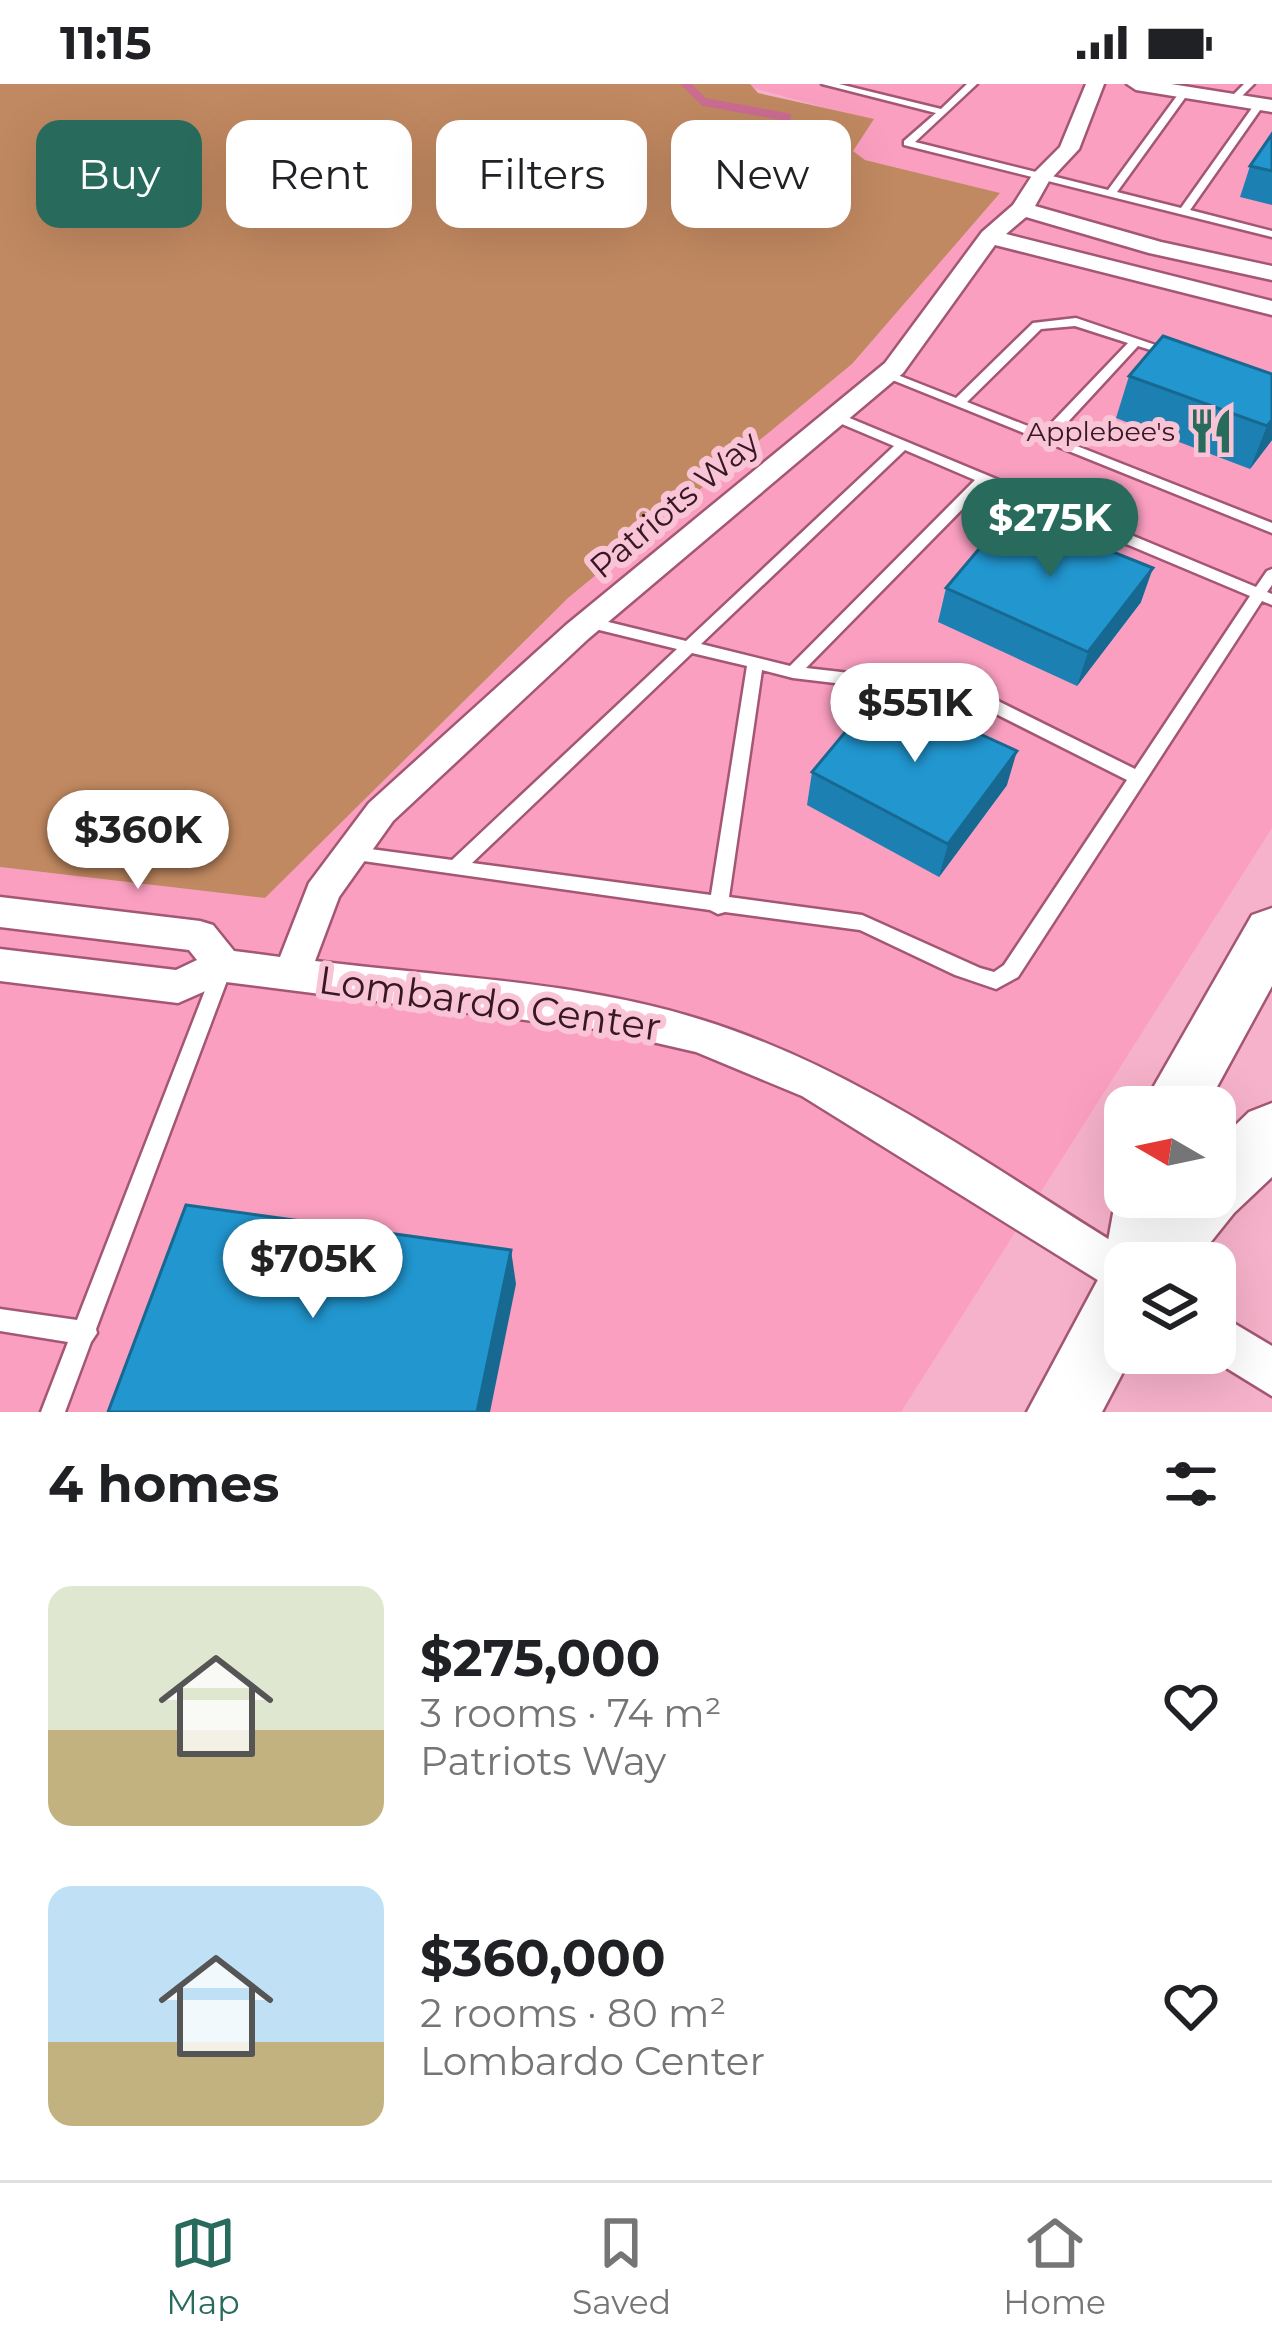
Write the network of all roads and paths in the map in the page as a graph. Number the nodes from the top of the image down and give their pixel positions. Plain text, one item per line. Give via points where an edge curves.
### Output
1 (827, 84) edge
2 (972, 84) edge
3 (1095, 84) edge
4 (1136, 84) edge
5 (1185, 92) junction
6 (1242, 92) edge
7 (1261, 108) edge
8 (943, 112) junction
9 (1272, 121) edge
10 (1040, 178) junction
11 (1110, 195) junction
12 (1022, 209) junction
13 (1183, 213) junction
14 (1272, 234) edge
15 (990, 237) junction
16 (1272, 273) edge
17 (1272, 308) edge
18 (1136, 341) junction
19 (1181, 356) edge
20 (886, 375) junction
21 (958, 403) junction
22 (835, 416) junction
23 (1046, 438) junction
24 (903, 445) junction
25 (984, 479) junction
26 (1272, 528) edge
27 (1272, 574) edge
28 (1265, 597) edge
29 (588, 622) junction
30 (691, 647) junction
31 (755, 663) junction
32 (794, 672) junction
33 (1138, 778) junction
34 (347, 853) junction
35 (456, 867) junction
36 (718, 907) junction
37 (0, 912) edge
38 (1272, 932) edge
39 (0, 965) edge
40 (223, 966) junction
41 (292, 974) junction
42 (1185, 1086) edge
43 (1272, 1133) edge
44 (1236, 1168) edge
45 (1190, 1218) edge
46 (1168, 1242) edge
47 (1104, 1262) edge
48 (0, 1320) edge
49 (86, 1333) junction
50 (1104, 1337) edge
51 (1236, 1349) edge
52 (1272, 1372) edge
53 (53, 1412) edge
54 (1064, 1412) edge

1 - 8 lane
2 - 8 lane
3 - 10 street, Patriots Way via 1070,149
4 - 5 street
5 - 6 street
5 - 11 lane
6 - 7 street
7 - 9 lane
7 - 13 lane
8 - 10 lane via 908,143
10 - 11 lane
10 - 12 street, Patriots Way
11 - 13 lane
12 - 15 street, Patriots Way
12 - 16 street
13 - 14 lane
15 - 17 street
15 - 20 street, Patriots Way
18 - 19 lane
18 - 21 lane via 1076,322 1037,326
18 - 23 lane
20 - 21 lane
20 - 22 street, Patriots Way
21 - 23 lane
22 - 24 lane
22 - 29 street, Patriots Way
23 - 26 lane
24 - 25 lane
24 - 30 lane
25 - 28 lane
25 - 32 lane
27 - 28 lane
28 - 33 lane
29 - 30 lane
29 - 34 street, Patriots Way via 381,812
30 - 31 lane
30 - 35 lane
31 - 32 lane
31 - 36 lane
32 - 33 lane via 986,702
33 - 36 lane via 1011,971 996,982 862,923
34 - 35 lane
34 - 41 street, Patriots Way via 322,893
35 - 36 lane
37 - 40 street, Lombardo Center via 200,936
38 - 42 main road
39 - 40 street, Lombardo Center via 178,987
40 - 41 street, Lombardo Center
40 - 49 lane
41 - 47 street, Lombardo Center via 596,1012 700,1036 815,1083
43 - 44 main road
45 - 46 main road
48 - 49 lane
49 - 53 lane
50 - 54 main road
51 - 52 street

